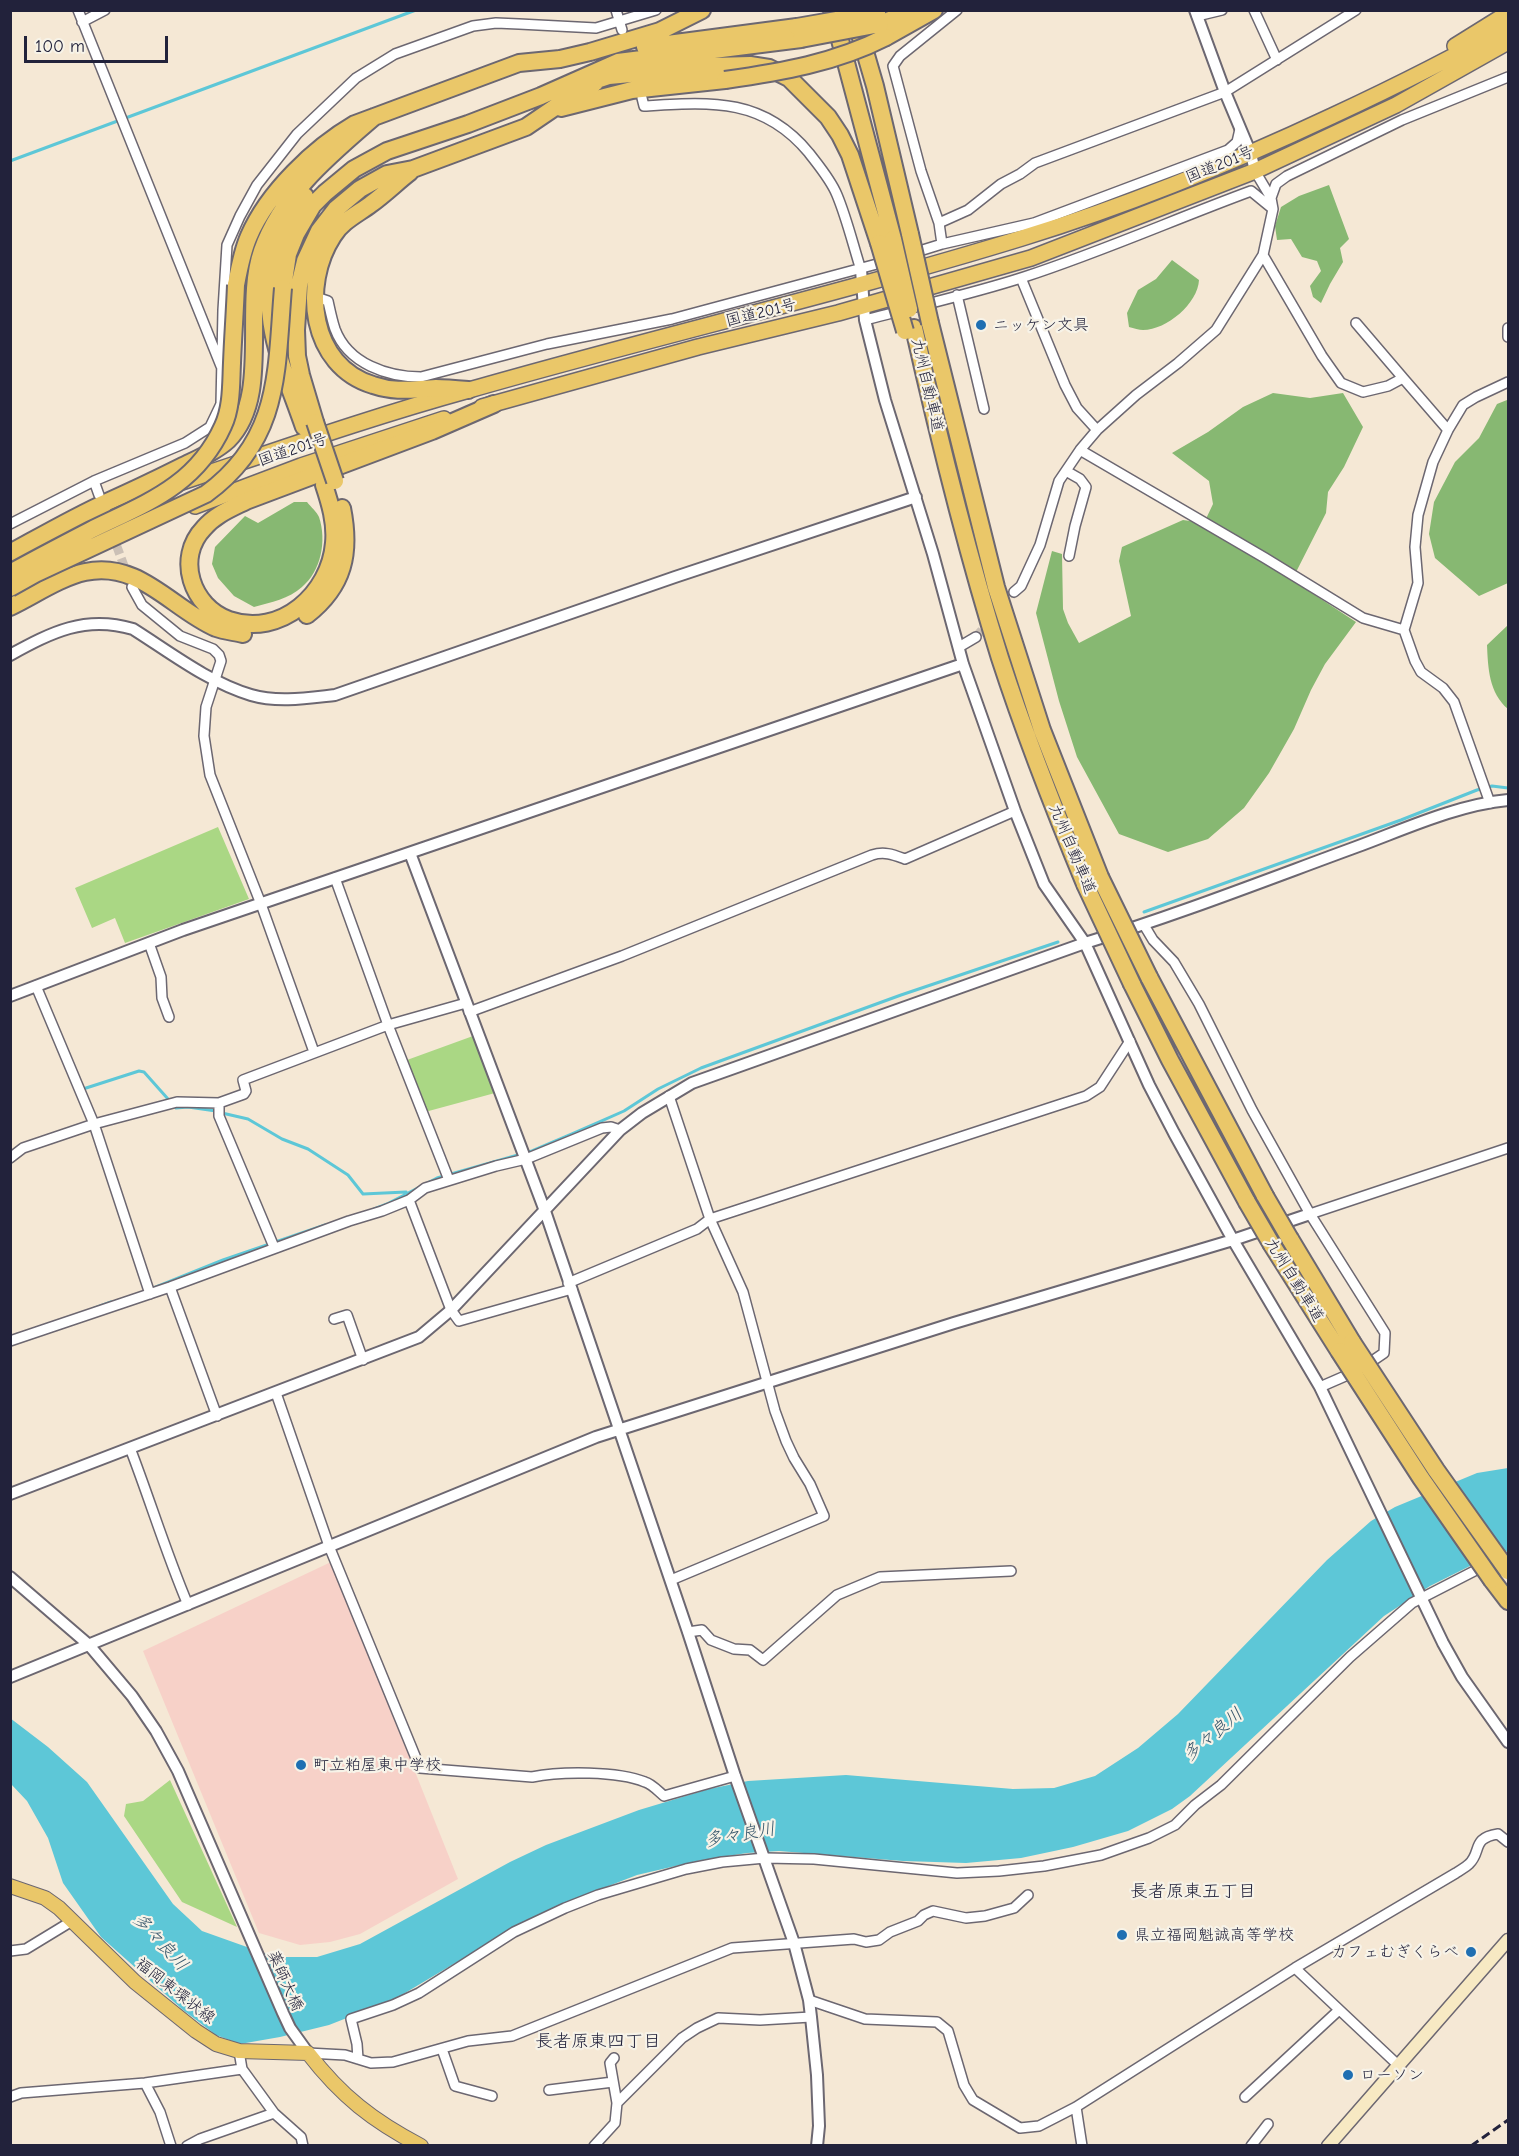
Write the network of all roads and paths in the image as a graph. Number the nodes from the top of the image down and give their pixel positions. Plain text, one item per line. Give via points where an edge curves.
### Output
1 (78, 10) edge
2 (105, 10) edge
3 (616, 10) edge
4 (656, 10) edge
5 (702, 10) edge
6 (832, 10) edge
7 (853, 10) edge
8 (915, 10) edge
9 (934, 10) edge
10 (957, 10) edge
11 (1222, 10) edge
12 (1254, 10) edge
13 (1356, 10) edge
14 (1196, 13) edge
15 (1509, 13) edge
16 (877, 19) edge
17 (82, 22) junction
18 (621, 26) junction
19 (1509, 26) edge
20 (799, 33) junction
21 (1509, 42) edge
22 (590, 52) junction
23 (1509, 52) edge
24 (1277, 60) junction
25 (609, 76) junction
26 (1509, 77) edge
27 (1398, 85) junction
28 (875, 86) junction
29 (1225, 92) junction
30 (541, 96) junction
31 (642, 98) dead end
32 (1396, 105) junction
33 (551, 111) junction
34 (374, 117) junction
35 (1240, 129) junction
36 (349, 139) junction
37 (1251, 154) junction
38 (413, 169) junction
39 (1255, 171) junction
40 (1271, 198) junction
41 (1273, 209) junction
42 (939, 223) junction
43 (886, 241) junction
44 (942, 244) junction
45 (1263, 255) junction
46 (861, 277) junction
47 (1021, 278) junction
48 (957, 295) junction
49 (322, 299) dead end
50 (245, 308) dead end
51 (223, 310) junction
52 (865, 312) junction
53 (1356, 322) dead end
54 (1509, 328) edge
55 (1509, 337) edge
56 (223, 371) junction
57 (1403, 378) junction
58 (1509, 382) edge
59 (468, 390) junction
60 (494, 404) junction
61 (984, 409) dead end
62 (310, 424) junction
63 (1097, 430) junction
64 (1448, 430) junction
65 (1080, 450) junction
66 (1066, 471) junction
67 (94, 481) junction
68 (330, 483) junction
69 (99, 495) dead end
70 (916, 497) junction
71 (10, 524) edge
72 (10, 553) edge
73 (1069, 556) dead end
74 (10, 561) edge
75 (10, 573) edge
76 (132, 587) tunnel mouth
77 (10, 590) edge
78 (1014, 592) tunnel mouth
79 (10, 607) edge
80 (1404, 630) junction
81 (976, 637) tunnel mouth
82 (959, 646) junction
83 (10, 655) edge
84 (963, 663) junction
85 (214, 680) junction
86 (1509, 800) edge
87 (1490, 803) junction
88 (1015, 811) junction
89 (410, 853) junction
90 (335, 878) junction
91 (1092, 880) junction
92 (261, 904) junction
93 (1144, 925) junction
94 (148, 943) junction
95 (1085, 943) junction
96 (36, 986) junction
97 (10, 996) edge
98 (467, 1007) junction
99 (169, 1017) dead end
100 (388, 1025) junction
101 (1130, 1041) junction
102 (314, 1052) junction
103 (669, 1096) junction
104 (219, 1103) junction
105 (94, 1124) junction
106 (620, 1130) junction
107 (1509, 1148) edge
108 (10, 1158) edge
109 (526, 1160) junction
110 (449, 1180) junction
111 (409, 1200) junction
112 (545, 1211) junction
113 (1310, 1214) junction
114 (710, 1220) junction
115 (1233, 1240) junction
116 (274, 1247) junction
117 (570, 1286) junction
118 (170, 1287) junction
119 (150, 1294) junction
120 (451, 1310) junction
121 (334, 1319) dead end
122 (10, 1341) edge
123 (1345, 1347) junction
124 (363, 1360) junction
125 (768, 1382) junction
126 (1320, 1387) junction
127 (276, 1393) junction
128 (217, 1416) junction
129 (619, 1430) junction
130 (130, 1448) junction
131 (10, 1494) edge
132 (329, 1546) junction
133 (1509, 1557) edge
134 (1011, 1571) dead end
135 (1509, 1571) edge
136 (10, 1577) edge
137 (671, 1580) junction
138 (1419, 1595) junction
139 (1509, 1601) edge
140 (188, 1605) junction
141 (688, 1632) junction
142 (89, 1645) junction
143 (10, 1677) edge
144 (1509, 1742) edge
145 (735, 1776) junction
146 (1509, 1842) edge
147 (765, 1858) junction
148 (10, 1886) edge
149 (1028, 1895) dead end
150 (72, 1921) junction
151 (1509, 1940) edge
152 (794, 1943) junction
153 (10, 1951) edge
154 (1295, 1968) junction
155 (809, 2000) junction
156 (1339, 2010) junction
157 (811, 2017) junction
158 (442, 2049) junction
159 (238, 2051) junction
160 (308, 2053) junction
161 (614, 2058) dead end
162 (358, 2059) junction
163 (1398, 2065) junction
164 (242, 2069) junction
165 (613, 2082) junction
166 (145, 2083) junction
167 (549, 2090) dead end
168 (492, 2096) dead end
169 (10, 2097) edge
170 (1245, 2097) dead end
171 (617, 2103) junction
172 (1076, 2106) junction
173 (274, 2113) junction
174 (1268, 2124) dead end
175 (171, 2145) edge
176 (187, 2145) edge
177 (303, 2145) edge
178 (421, 2145) edge
179 (594, 2145) edge
180 (817, 2145) edge
181 (1082, 2145) edge
182 (1251, 2145) edge
183 (1328, 2145) edge

1 - 17 street
2 - 17 street
3 - 18 street
4 - 18 street
5 - 22 highway via 660,31
6 - 43 highway, 九州自動車道
7 - 28 highway, 九州自動車道
8 - 16 highway
9 - 16 highway
10 - 42 street via 893,66
11 - 14 street
12 - 24 street
13 - 24 street
14 - 29 street
15 - 27 highway
16 - 20 highway, bridge
16 - 28 highway
16 - 33 highway, bridge via 866,48 829,60 793,70 632,90
17 - 56 street
18 - 51 street via 473,27 395,54 356,78 297,134 257,185 227,245
19 - 27 highway, 国道201号
20 - 22 highway
20 - 30 highway via 618,62
21 - 32 highway, 国道201号
22 - 34 highway via 519,63
23 - 32 highway via 1424,97
24 - 29 street
25 - 30 highway
25 - 33 highway
25 - 43 highway via 750,65 769,68 789,78 828,117 840,135
26 - 40 street via 1402,120 1287,176 1276,183
27 - 37 highway, 国道201号
28 - 91 highway, 九州自動車道, bridge via 996,587
29 - 35 street
29 - 42 street via 1035,163 968,210
30 - 77 highway, bridge via 387,151 354,169 325,193 304,219 288,254 274,384 262,427 239,466 206,494
31 - 46 street via 645,106 731,106 763,115 781,126 818,165 837,195
32 - 39 highway, 国道201号
33 - 38 highway via 526,127
34 - 36 highway
34 - 75 highway, bridge via 335,136 286,181 249,236 236,285 230,399 224,424 210,449 190,474 166,494
35 - 37 street
35 - 44 street via 1237,142 1228,150 1034,223
36 - 62 highway via 301,201 272,263 269,288 273,336
36 - 72 highway via 294,194 274,222 261,253 255,281 252,391 243,418 228,440 208,454 81,514
37 - 39 street
37 - 46 highway, 国道201号 via 1167,188 1024,237
38 - 59 highway via 333,234 315,285 314,308 320,334 330,354 348,372 371,385 400,392
38 - 62 highway via 387,174 336,209 319,231 305,261 299,286 297,356
39 - 40 street
39 - 52 highway, 国道201号 via 1031,258
40 - 41 street
41 - 45 street
41 - 47 street via 1251,191
42 - 44 street
43 - 91 highway, 九州自動車道, bridge via 1001,660 1027,737
44 - 46 street
45 - 57 street via 1341,383 1363,392
45 - 63 street via 1216,330
46 - 49 street via 547,344 421,377 400,377 356,357 335,330 328,301
46 - 52 street
46 - 59 highway, 国道201号
47 - 48 street
47 - 63 street via 1065,385 1077,408
48 - 52 street
48 - 61 street
50 - 51 street
51 - 56 street
52 - 60 highway, 国道201号 via 698,347
52 - 70 street via 885,400
53 - 57 street
54 - 55 street
56 - 67 street via 221,404 210,427 185,443
57 - 64 street
58 - 64 street via 1463,405
59 - 74 highway, 国道201号 via 163,489
60 - 68 highway via 246,501 217,516 190,548 188,566 193,586 211,612 251,624 295,612 311,598 325,580 332,560 335,540
60 - 77 highway, 国道201号 via 240,488 122,537
62 - 68 highway, bridge
63 - 65 street
64 - 80 street via 1433,462 1418,515 1418,584
65 - 66 street
65 - 80 street via 1363,618
66 - 73 street via 1080,478 1086,487
66 - 78 street via 1059,481 1040,545 1021,586
67 - 69 street
67 - 71 street
68 - 79 highway via 347,537 345,557 327,597 296,624 267,633 246,634 217,628 142,579 108,571 85,572
70 - 82 street
70 - 85 street via 335,695 293,700 253,696
76 - 85 street via 141,605 180,636 219,655 221,661
80 - 87 street via 1421,672 1454,702
81 - 82 street
82 - 84 street
83 - 85 street via 49,633 89,624 118,625 133,629
84 - 88 street
84 - 89 street
85 - 92 street via 206,707 204,736 210,775
86 - 87 street
87 - 93 street via 1429,821
88 - 95 street via 1044,884
88 - 98 street via 905,859 889,854 872,855 622,956
89 - 90 street
89 - 98 street
90 - 92 street
90 - 100 street
91 - 123 highway, 九州自動車道, bridge via 1149,977
91 - 123 highway, 九州自動車道, bridge via 1132,984 1246,1202
92 - 94 street
92 - 102 street
93 - 95 street
93 - 113 street via 1174,962
94 - 96 street
94 - 99 street via 161,977 162,998
95 - 101 street
95 - 103 street via 692,1083
96 - 97 street
96 - 105 street
98 - 100 street
98 - 109 street
100 - 102 street
100 - 110 street
101 - 114 street via 1100,1087 1086,1096
101 - 115 street via 1159,1105
102 - 104 street via 243,1080 244,1094
103 - 106 street
103 - 114 street
104 - 105 street via 177,1102
104 - 116 street via 219,1116
105 - 108 street via 23,1148
105 - 119 street
106 - 109 street via 602,1128
106 - 112 street
107 - 113 street
109 - 110 street
109 - 112 street
110 - 111 street via 425,1188
111 - 116 street
111 - 120 street
112 - 117 street
112 - 120 street
113 - 115 street
113 - 126 street via 1385,1333 1384,1353 1359,1370
114 - 117 street
114 - 125 street via 743,1292
115 - 125 street
115 - 126 street
116 - 118 street
117 - 120 street via 459,1321
117 - 129 street
118 - 119 street
118 - 128 street
119 - 122 street
120 - 124 street via 419,1337
121 - 124 street via 347,1315
123 - 135 highway, 九州自動車道, bridge
123 - 139 highway, 九州自動車道, bridge via 1421,1478
124 - 127 street
125 - 129 street
125 - 137 street via 786,1440 824,1516
126 - 138 street
127 - 128 street
127 - 132 street
128 - 130 street
129 - 132 street
129 - 137 street
130 - 131 street
130 - 140 street
132 - 140 street
132 - 145 street via 420,1768 532,1777 580,1773 629,1777 647,1782 664,1796
133 - 138 street
134 - 141 street via 880,1577 837,1595 764,1660 750,1650 734,1650 711,1640 702,1630
136 - 142 street, 薬師大橋
137 - 141 street
138 - 144 street via 1462,1677
138 - 147 street via 1350,1657 1221,1785 1175,1825 1149,1838 1101,1855 1056,1864 957,1873
140 - 142 street
141 - 145 street
142 - 143 street
142 - 160 street, 薬師大橋 via 132,1696 168,1749 283,2013
145 - 147 street
146 - 154 street via 1498,1834 1490,1836 1478,1844 1471,1863
147 - 152 street
147 - 162 street via 722,1862 653,1877 598,1895 514,1932 419,1993 351,2019
148 - 150 main road, 福岡東環状線 via 45,1899
149 - 152 street via 1014,1908 985,1916 966,1918 933,1911 879,1940
150 - 153 street via 26,1948
150 - 159 main road, 福岡東環状線 via 172,2012 216,2044
151 - 163 main road
152 - 155 street
152 - 158 street via 732,1948 512,2036 468,2041
154 - 156 street
154 - 172 street
155 - 157 street
155 - 172 street via 864,2019 937,2022 948,2031 963,2085 973,2100 1020,2128 1039,2126
156 - 163 street
156 - 170 street
157 - 171 street via 718,2018 682,2038
157 - 180 street via 817,2075
158 - 162 street via 393,2062
158 - 168 street via 455,2086
159 - 160 main road, 福岡東環状線
159 - 164 street
160 - 162 street
160 - 178 main road via 362,2110
161 - 165 street via 610,2063
163 - 183 main road
164 - 166 street
164 - 173 street
165 - 167 street
165 - 171 street
166 - 169 street via 21,2092
166 - 175 street
171 - 179 street via 615,2123
172 - 181 street
173 - 176 street
173 - 177 street via 301,2137
174 - 182 street

